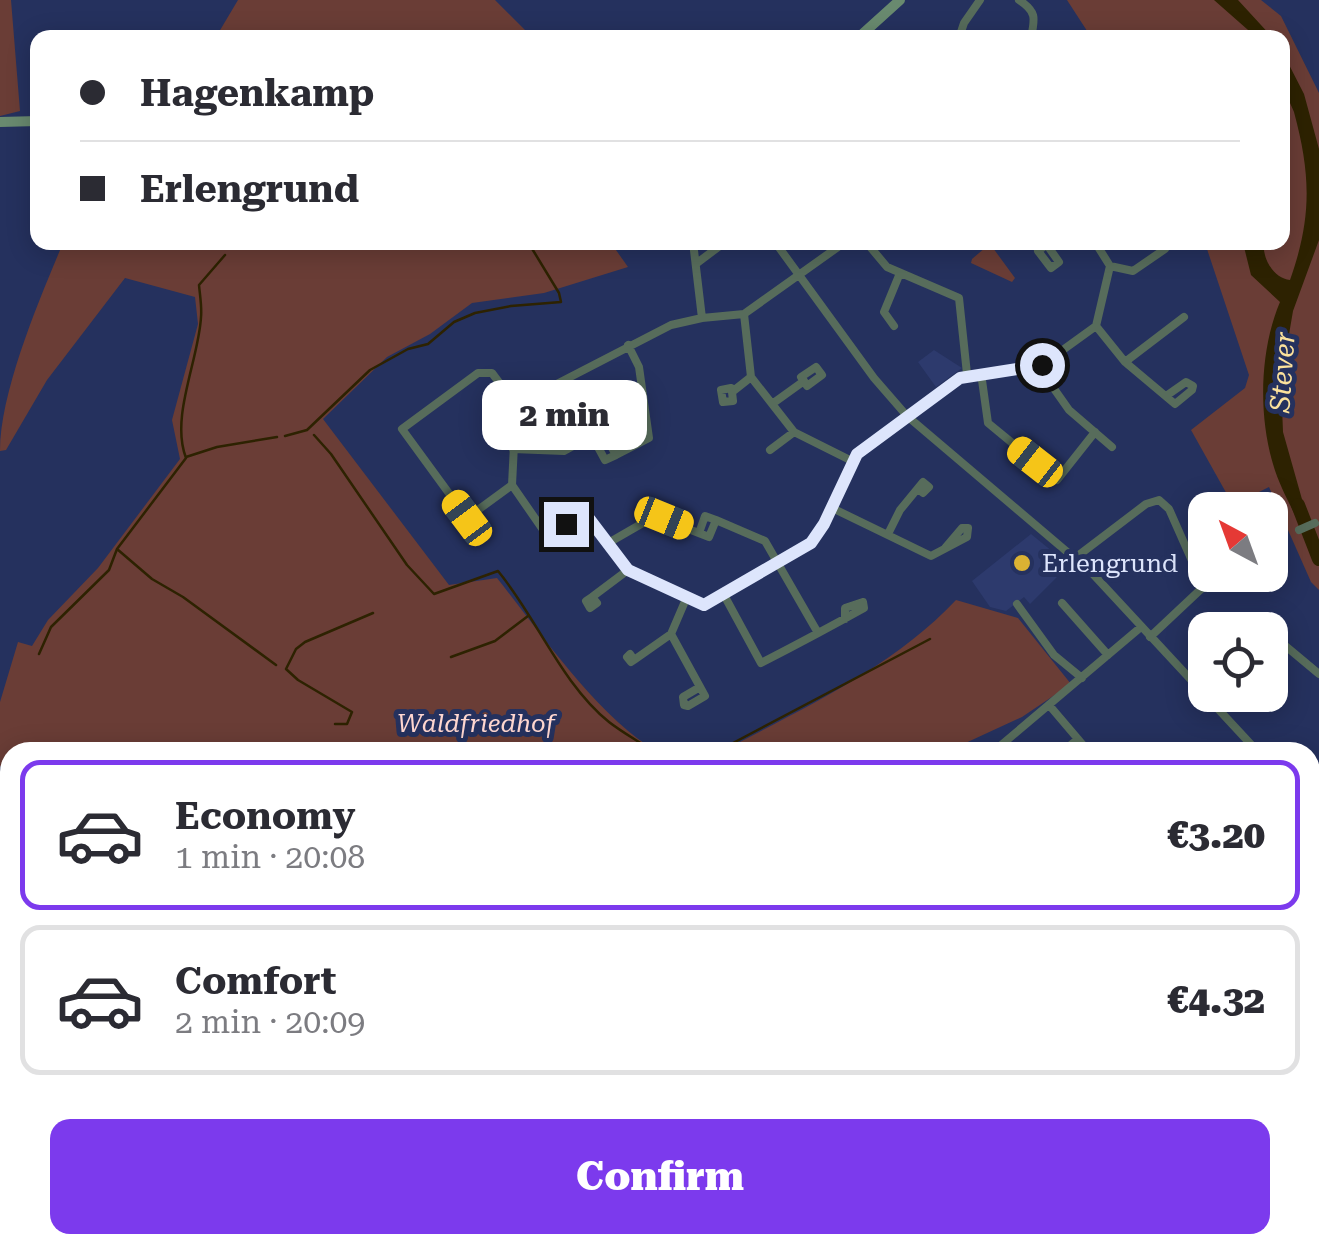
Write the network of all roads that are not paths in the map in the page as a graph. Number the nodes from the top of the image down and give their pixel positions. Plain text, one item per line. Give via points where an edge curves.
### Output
1 (900, 0) edge
2 (980, 0) edge
3 (1019, 0) edge
4 (867, 30) edge
5 (962, 30) edge
6 (1033, 30) edge
7 (0, 122) edge
8 (30, 122) edge
9 (695, 250) edge
10 (715, 250) edge
11 (781, 250) edge
12 (833, 250) edge
13 (872, 250) edge
14 (1099, 250) edge
15 (1164, 250) edge
16 (698, 263) junction
17 (1110, 266) junction
18 (900, 273) junction
19 (799, 276) junction
20 (744, 314) junction
21 (1184, 317) dead end
22 (702, 318) junction
23 (894, 326) dead end
24 (1096, 326) junction
25 (628, 344) junction
26 (1124, 362) junction
27 (1038, 366) junction
28 (981, 373) junction
29 (967, 374) junction
30 (752, 377) junction
31 (804, 381) dead end
32 (732, 392) dead end
33 (1166, 396) dead end
34 (772, 404) junction
35 (516, 405) junction
36 (907, 416) junction
37 (794, 432) junction
38 (1095, 432) junction
39 (1112, 447) dead end
40 (513, 450) junction
41 (770, 450) dead end
42 (852, 461) junction
43 (512, 486) junction
44 (918, 489) dead end
45 (832, 508) junction
46 (1317, 523) edge
47 (1299, 530) dead end
48 (888, 534) junction
49 (610, 542) junction
50 (945, 548) dead end
51 (1188, 552) edge
52 (1075, 558) junction
53 (778, 564) junction
54 (628, 570) junction
55 (1200, 592) edge
56 (724, 595) junction
57 (592, 597) dead end
58 (686, 599) junction
59 (1018, 604) dead end
60 (1062, 604) dead end
61 (845, 619) dead end
62 (1141, 627) junction
63 (818, 632) junction
64 (671, 634) junction
65 (1150, 636) junction
66 (1288, 648) edge
67 (1108, 656) junction
68 (634, 660) dead end
69 (1319, 674) edge
70 (1082, 678) junction
71 (700, 688) dead end
72 (1049, 706) junction
73 (1078, 739) junction
74 (1006, 742) edge
75 (1074, 742) edge
76 (1081, 742) edge
77 (1249, 742) edge

1 - 4 main road
2 - 5 street
3 - 6 street via 1036,16
7 - 8 main road
9 - 16 street
10 - 16 street
11 - 19 street
12 - 19 street
13 - 18 street
14 - 17 street
15 - 17 street via 1133,270
16 - 22 street
17 - 24 street
18 - 23 street via 884,312
18 - 29 street via 959,298
19 - 20 street
19 - 36 street
20 - 22 street
20 - 30 street
21 - 26 street
22 - 25 street
24 - 26 street
24 - 27 street
25 - 35 street
25 - 40 street via 640,367 649,438 616,454 602,430 564,451
26 - 33 street
27 - 28 street
27 - 38 street via 1069,410
28 - 29 street
28 - 38 street via 988,423 1057,480
29 - 36 street
30 - 32 street
30 - 34 street
31 - 34 street
34 - 37 street
35 - 40 street
35 - 43 street via 492,373 478,373 402,429 467,518
36 - 42 street
36 - 52 street
37 - 41 street
37 - 42 street
38 - 39 street
40 - 43 street
42 - 45 street
43 - 49 street via 556,548 592,522
44 - 48 street
45 - 48 street
45 - 53 street via 814,540
46 - 47 street
48 - 50 street via 931,556
49 - 53 street via 656,516 709,537 716,520 765,541
49 - 54 street
51 - 52 street via 1159,500
52 - 62 street
53 - 56 street
53 - 63 street
54 - 57 street
54 - 58 street
55 - 65 street
56 - 58 street via 704,605
56 - 63 street via 761,663
58 - 64 street
59 - 70 street via 1054,655
60 - 67 street
61 - 63 street
62 - 65 street
62 - 67 street
64 - 68 street
64 - 71 street
65 - 77 street
66 - 69 street
67 - 70 street
70 - 72 street
72 - 73 street
72 - 74 street
73 - 75 street
73 - 76 street

